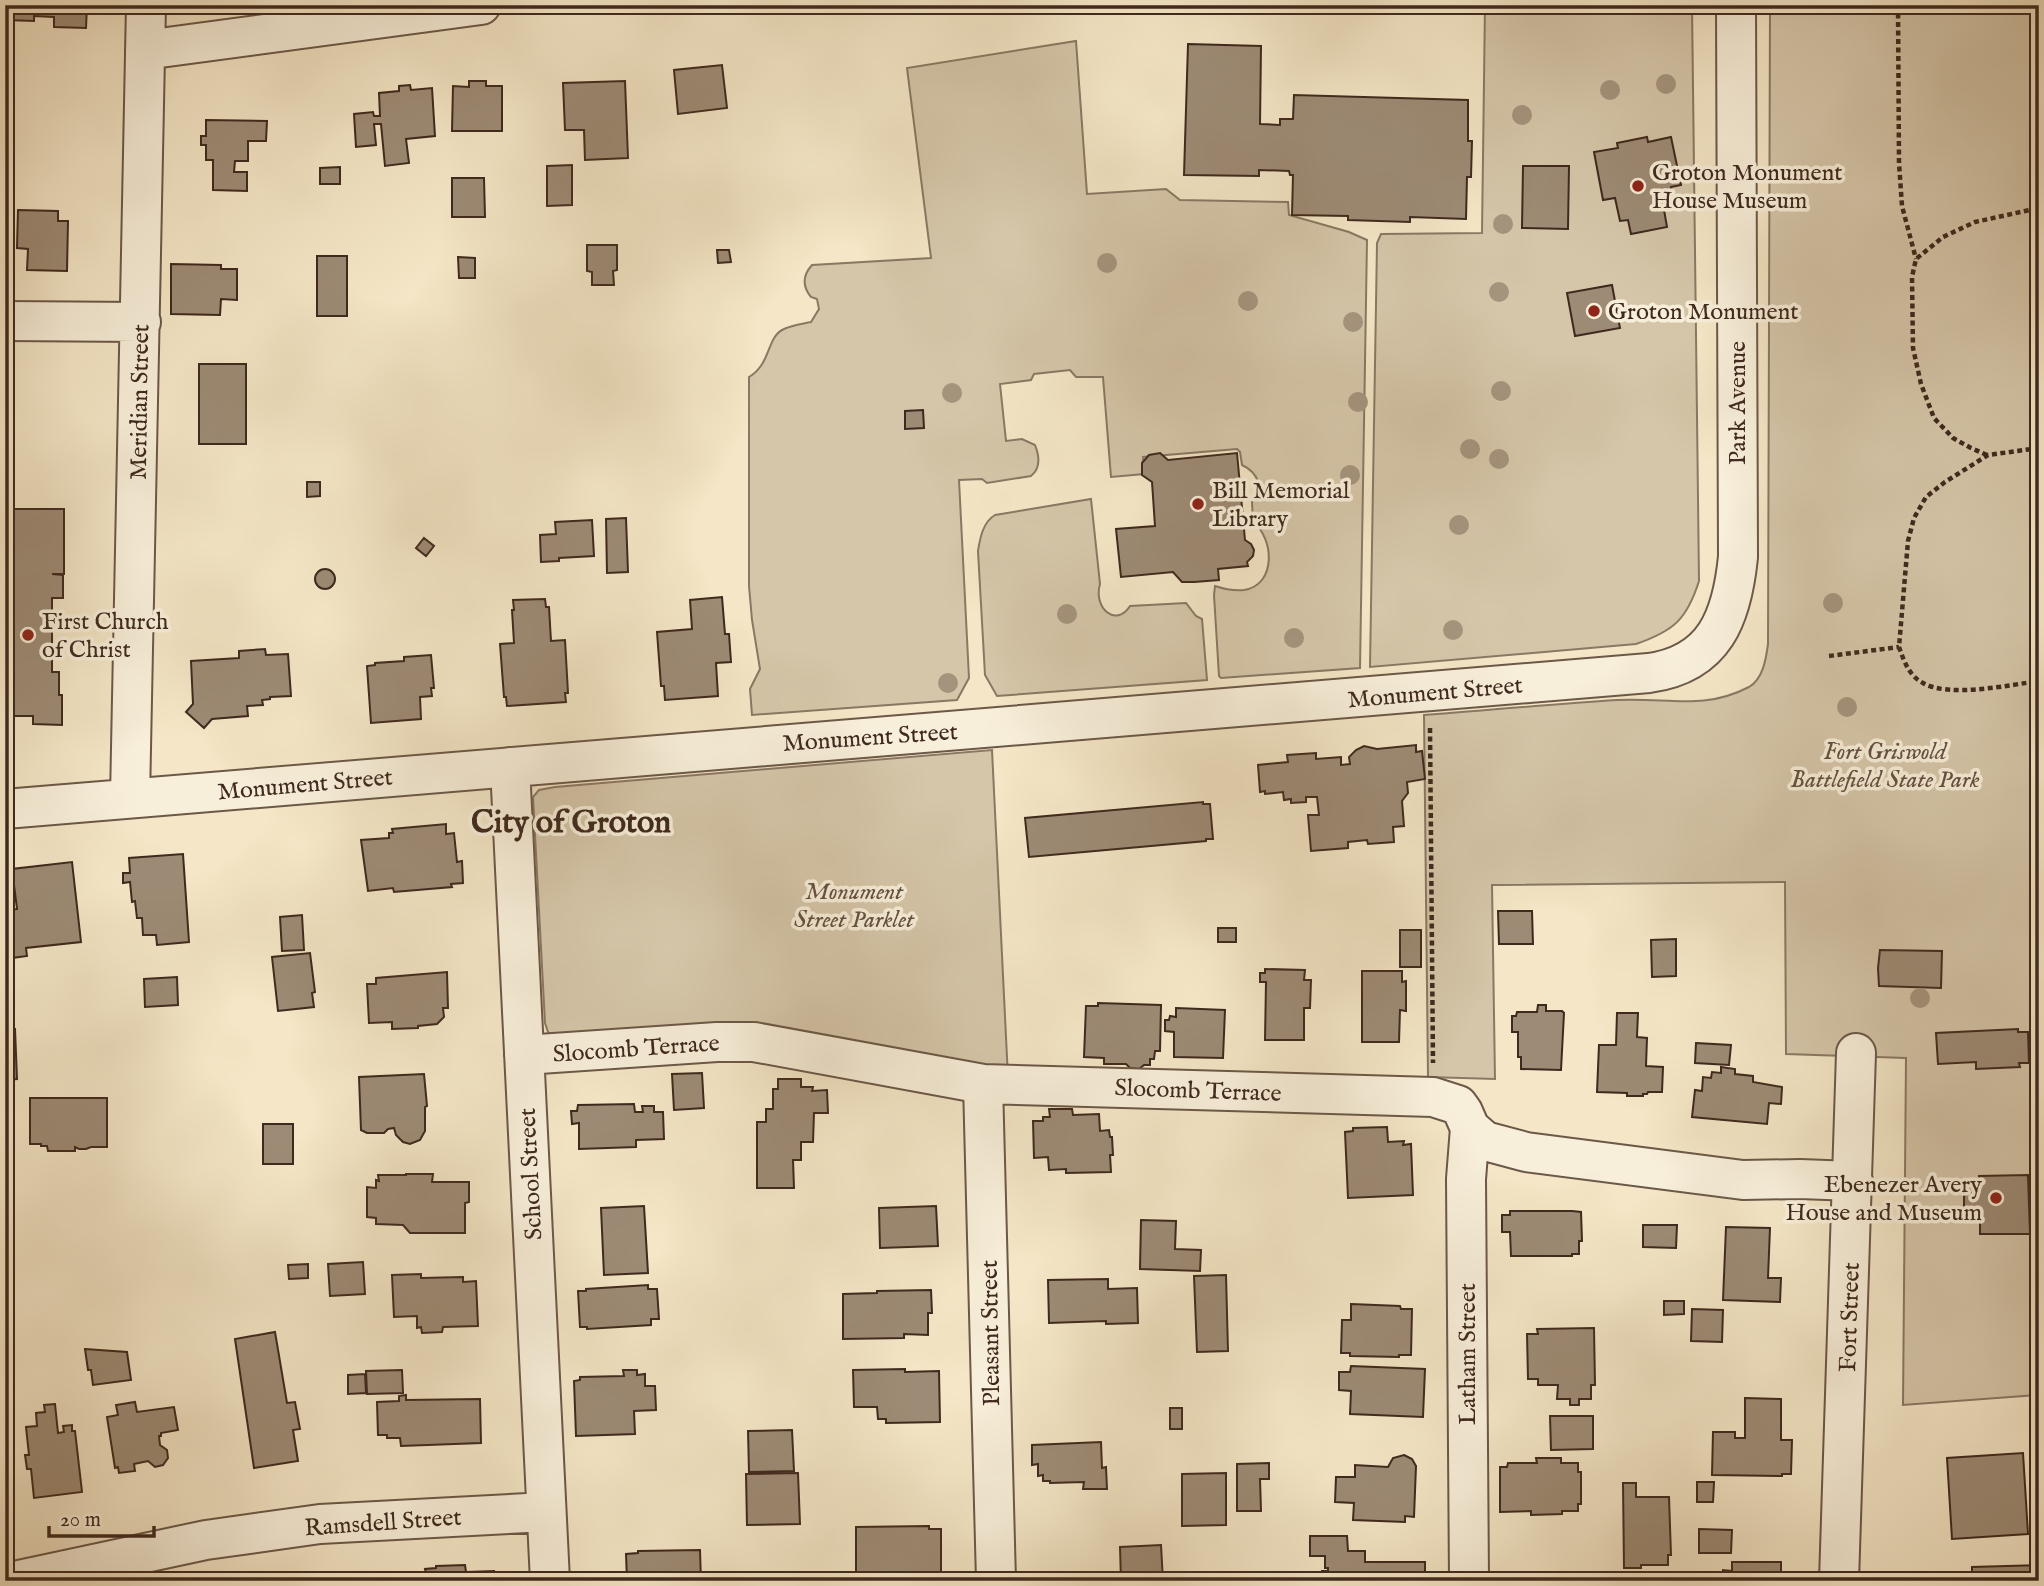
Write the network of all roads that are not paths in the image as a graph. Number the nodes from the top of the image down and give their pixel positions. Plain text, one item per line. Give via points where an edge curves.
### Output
1 (146, 5) edge
2 (481, 5) edge
3 (1737, 5) edge
4 (145, 50) junction
5 (5, 321) edge
6 (141, 322) junction
7 (1719, 630) joint
8 (510, 767) junction
9 (130, 798) junction
10 (5, 809) edge
11 (1856, 1053) dead end
12 (524, 1055) junction
13 (984, 1084) junction
14 (1470, 1128) junction
15 (1853, 1181) junction
16 (546, 1512) junction
17 (14, 1581) edge
18 (550, 1581) edge
19 (996, 1581) edge
20 (1469, 1581) edge
21 (1839, 1581) edge

1 - 4 street, Meridian Street
2 - 4 street
3 - 7 street, Park Avenue via 1738,557 1732,599
4 - 6 street, Meridian Street
5 - 6 street
6 - 9 street, Meridian Street
7 - 8 street, Monument Street via 1681,666 1649,673
8 - 9 street, Monument Street
8 - 12 street, School Street
9 - 10 street, Monument Street
11 - 15 street, Fort Street
12 - 13 street, Slocomb Terrace via 754,1042
12 - 16 street, School Street
13 - 14 street, Slocomb Terrace via 1433,1097 1458,1105
13 - 19 street, Pleasant Street
14 - 15 street, Slocomb Terrace via 1485,1142 1526,1152 1742,1180
14 - 20 street, Latham Street via 1466,1179
15 - 21 street, Fort Street
16 - 17 street, Ramsdell Street via 320,1524 206,1540
16 - 18 street, School Street

